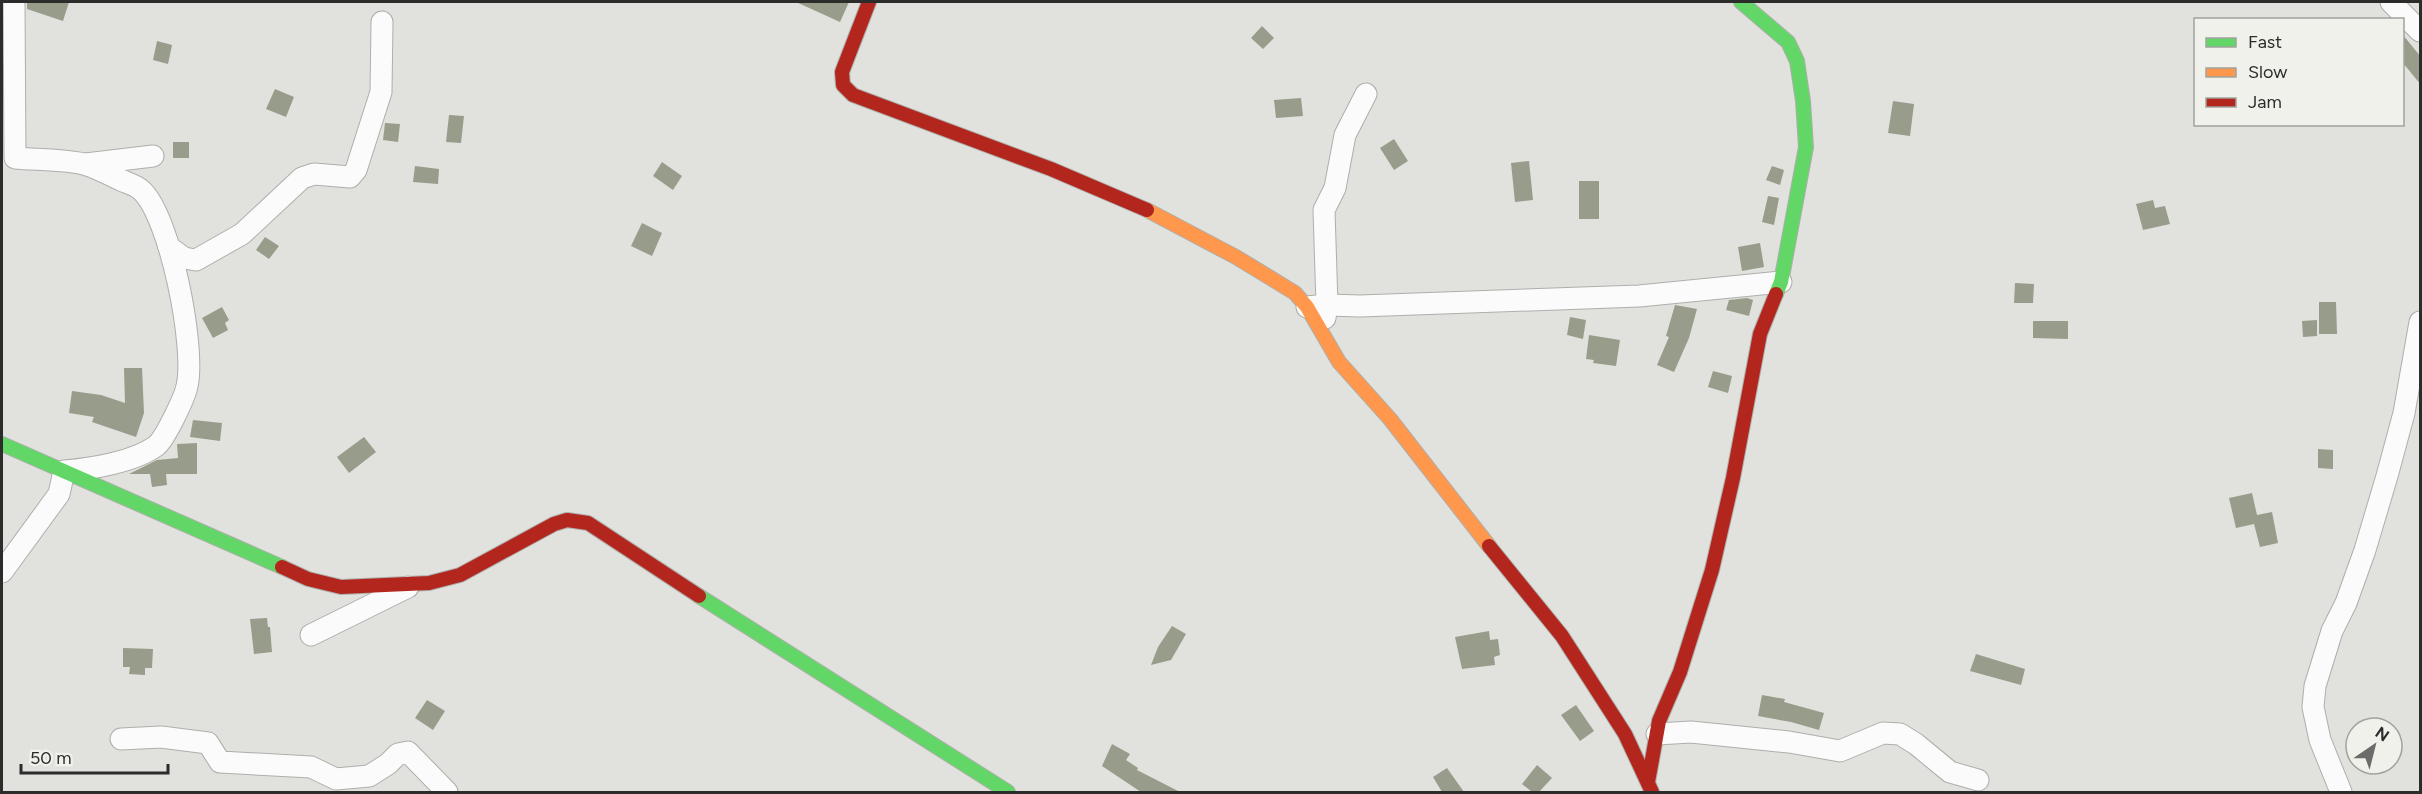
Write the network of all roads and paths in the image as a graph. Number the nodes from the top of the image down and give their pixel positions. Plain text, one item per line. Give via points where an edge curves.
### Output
1 (14, 2) edge
2 (869, 2) edge
3 (1741, 2) edge
4 (2391, 2) edge
5 (382, 22) dead end
6 (2421, 31) edge
7 (1366, 94) dead end
8 (153, 156) dead end
9 (86, 165) junction
10 (169, 247) junction
11 (1781, 282) junction
12 (1317, 306) junction
13 (2421, 322) edge
14 (1322, 331) joint
15 (2, 444) edge
16 (64, 471) junction
17 (2, 572) edge
18 (415, 584) junction
19 (311, 635) dead end
20 (1657, 734) junction
21 (121, 739) dead end
22 (1977, 780) dead end
23 (1650, 787) edge
24 (447, 792) edge
25 (1008, 792) edge
26 (2340, 792) edge

1 - 9 street via 15,158
2 - 12 street via 842,72 843,85 853,95 1150,211
3 - 11 street via 1788,42 1797,61 1803,101 1806,147
4 - 6 street
5 - 10 street via 381,92 356,170 350,177 314,174 302,178 242,234 196,260 183,258
7 - 12 street via 1345,135 1335,188 1324,210
8 - 9 street
9 - 10 street via 140,189 153,204
10 - 16 street via 188,335 187,385 165,437 156,446 132,457
11 - 12 street via 1639,296
11 - 20 street via 1760,334 1712,570
12 - 14 street
13 - 26 street via 2404,413 2384,487 2315,686 2313,707 2320,740
14 - 23 street via 1339,362 1390,419 1562,636 1625,734
15 - 16 street
16 - 17 street via 59,494
16 - 18 street via 308,579 341,586
18 - 19 street
18 - 25 street via 460,575 560,522 581,520
20 - 22 street via 1691,732 1839,751 1883,733 1900,734 1950,772
20 - 23 street
21 - 24 street via 161,737 208,743 220,762 311,767 336,779 369,776 398,754 408,752

